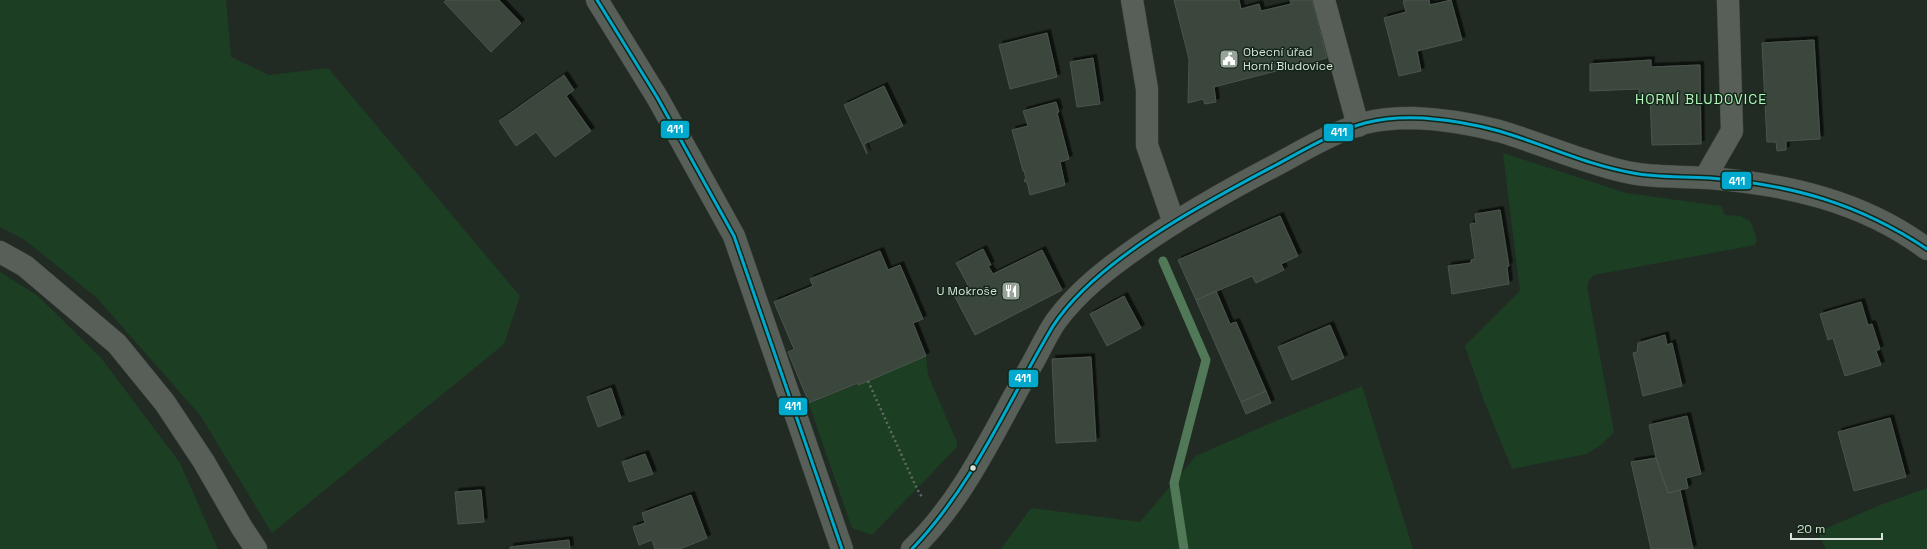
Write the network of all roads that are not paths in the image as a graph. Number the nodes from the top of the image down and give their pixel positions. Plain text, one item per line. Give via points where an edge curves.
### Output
1 (597, 0) edge
2 (1132, 0) edge
3 (1324, 0) edge
4 (1728, 0) edge
5 (1358, 126) junction
6 (1705, 178) junction
7 (1174, 223) junction
8 (1927, 249) edge
9 (0, 252) edge
10 (256, 549) edge
11 (842, 549) edge
12 (912, 549) edge

1 - 11 street via 657,96 734,236
2 - 7 street via 1147,89 1147,145
3 - 5 street
4 - 6 street via 1732,131
5 - 6 street via 1387,119 1416,118 1453,122 1497,131 1621,171 1664,177
5 - 7 street via 1328,138 1216,196
6 - 8 street via 1760,183 1816,194 1886,223
7 - 12 street via 1112,265 1090,284 1056,321 964,486 938,521
9 - 10 street via 25,266 116,344 165,403

